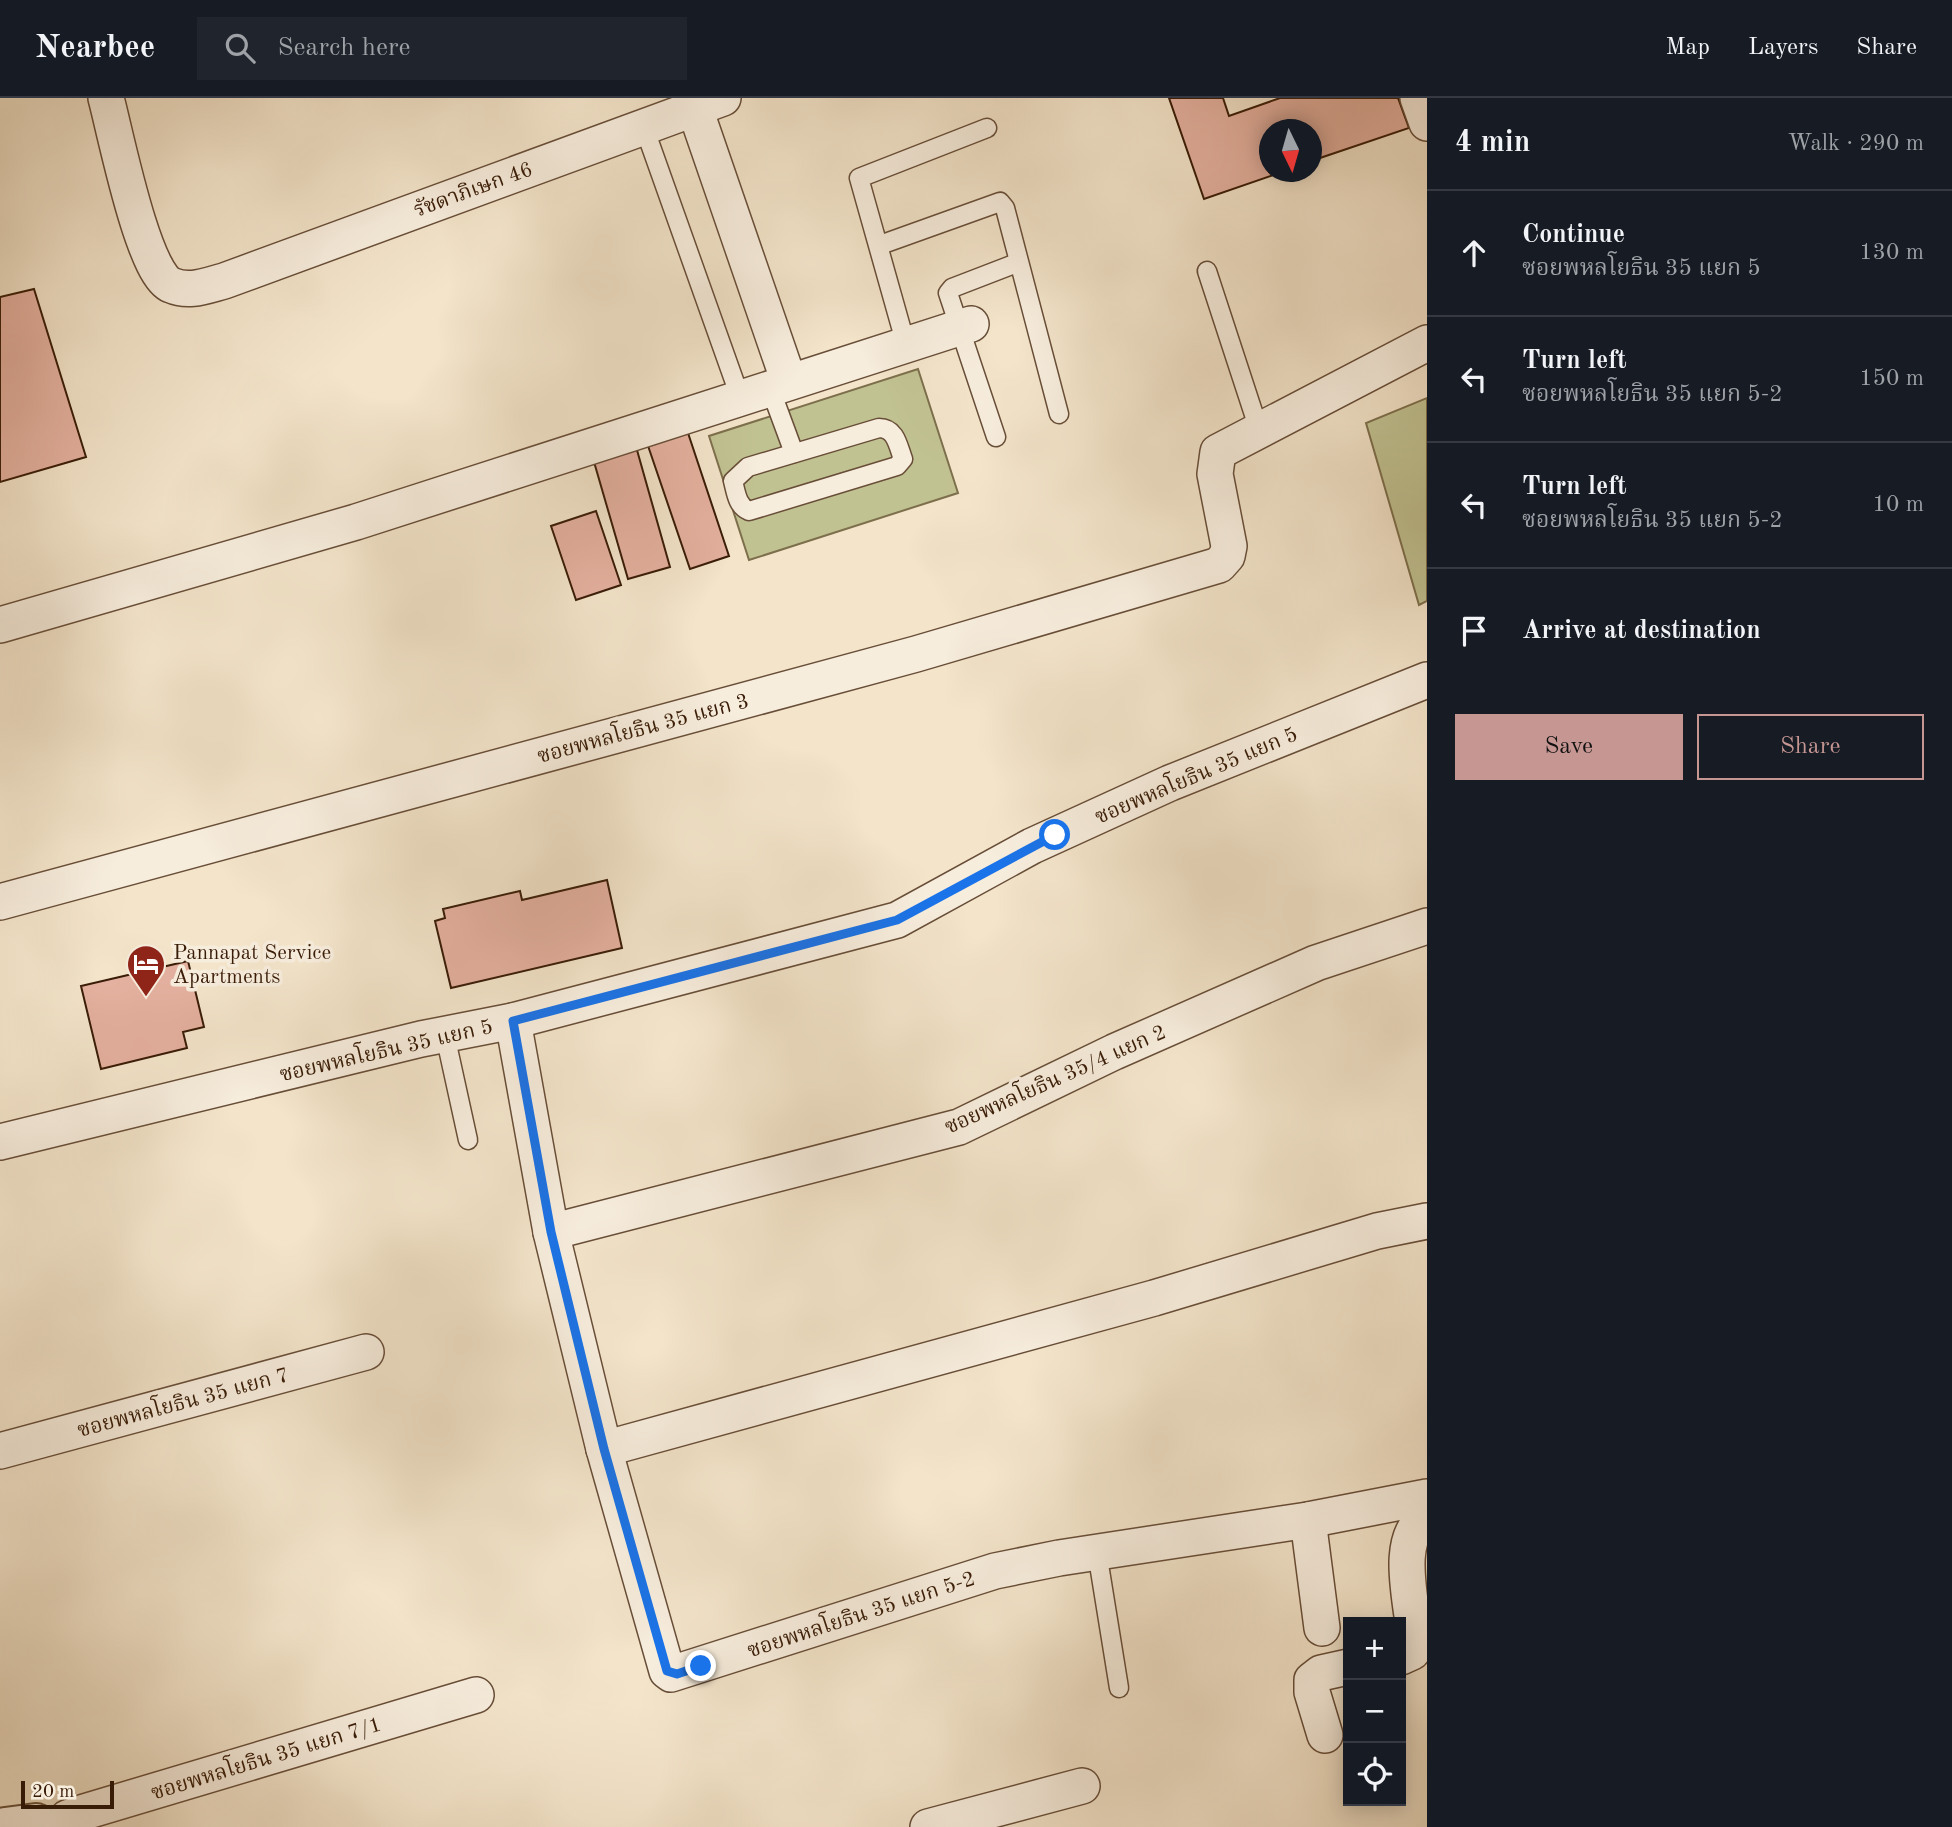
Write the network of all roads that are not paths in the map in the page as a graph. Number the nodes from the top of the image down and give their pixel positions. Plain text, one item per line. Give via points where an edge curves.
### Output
1 (106, 98) edge
2 (1418, 98) edge
3 (677, 110) edge
4 (1427, 124) edge
5 (987, 128) dead end
6 (880, 245) junction
7 (1017, 263) junction
8 (1207, 271) dead end
9 (966, 326) junction
10 (1427, 343) edge
11 (906, 345) junction
12 (766, 389) junction
13 (1059, 414) dead end
14 (1259, 430) junction
15 (996, 437) dead end
16 (794, 453) junction
17 (0, 625) edge
18 (1427, 680) edge
19 (0, 902) edge
20 (1427, 926) edge
21 (513, 1021) junction
22 (445, 1035) junction
23 (468, 1140) dead end
24 (0, 1142) edge
25 (1427, 1221) edge
26 (551, 1232) junction
27 (366, 1352) dead end
28 (604, 1449) junction
29 (0, 1451) edge
30 (1427, 1497) edge
31 (1427, 1516) edge
32 (1308, 1520) junction
33 (1097, 1552) junction
34 (1322, 1628) dead end
35 (1406, 1655) edge
36 (1343, 1669) edge
37 (1119, 1688) dead end
38 (476, 1695) dead end
39 (1325, 1735) dead end
40 (1082, 1786) dead end
41 (5, 1827) edge
42 (44, 1827) edge
43 (59, 1827) edge
44 (928, 1827) edge

1 - 3 street, รัชดาภิเษก 46 via 141,234 168,285 190,290
2 - 4 street
3 - 12 street
3 - 12 lane
5 - 6 lane via 863,174 860,185
6 - 7 lane via 1000,202
6 - 11 lane
7 - 9 lane via 948,292
7 - 13 lane
8 - 14 lane
9 - 11 street
9 - 15 lane
10 - 14 street
11 - 12 street
12 - 16 lane
12 - 17 street via 356,522
14 - 19 street, ซอยพหลโยธิน 35 แยก 3 via 1218,452 1215,461 1229,546 1219,565 916,654
16 - 16 lane via 887,428 903,459 897,466 749,511 743,508 733,481 738,474
18 - 21 street, ซอยพหลโยธิน 35 แยก 5 via 1170,783 1032,846 897,920
20 - 26 street, ซอยพหลโยธิน 35/4 แยก 2 via 1316,962 1125,1046 959,1127
21 - 22 street, ซอยพหลโยธิน 35 แยก 5
21 - 26 street, ซอยพหลโยธิน 35 แยก 5-2
22 - 23 lane
22 - 24 street, ซอยพหลโยธิน 35 แยก 5
25 - 28 street via 1377,1231 1154,1298
26 - 28 street, ซอยพหลโยธิน 35 แยก 5-2
27 - 29 street, ซอยพหลโยธิน 35 แยก 7
28 - 33 street, ซอยพหลโยธิน 35 แยก 5-2 via 671,1674 995,1572
30 - 32 street, ซอยพหลโยธิน 35 แยก 5-2
31 - 35 street via 1408,1540 1415,1641 1412,1652
32 - 33 street, ซอยพหลโยธิน 35 แยก 5-2
32 - 34 street
33 - 37 lane
36 - 39 street via 1321,1672 1312,1680
38 - 43 street, ซอยพหลโยธิน 35 แยก 7/1 via 81,1813
40 - 44 street
41 - 42 street via 36,1823

